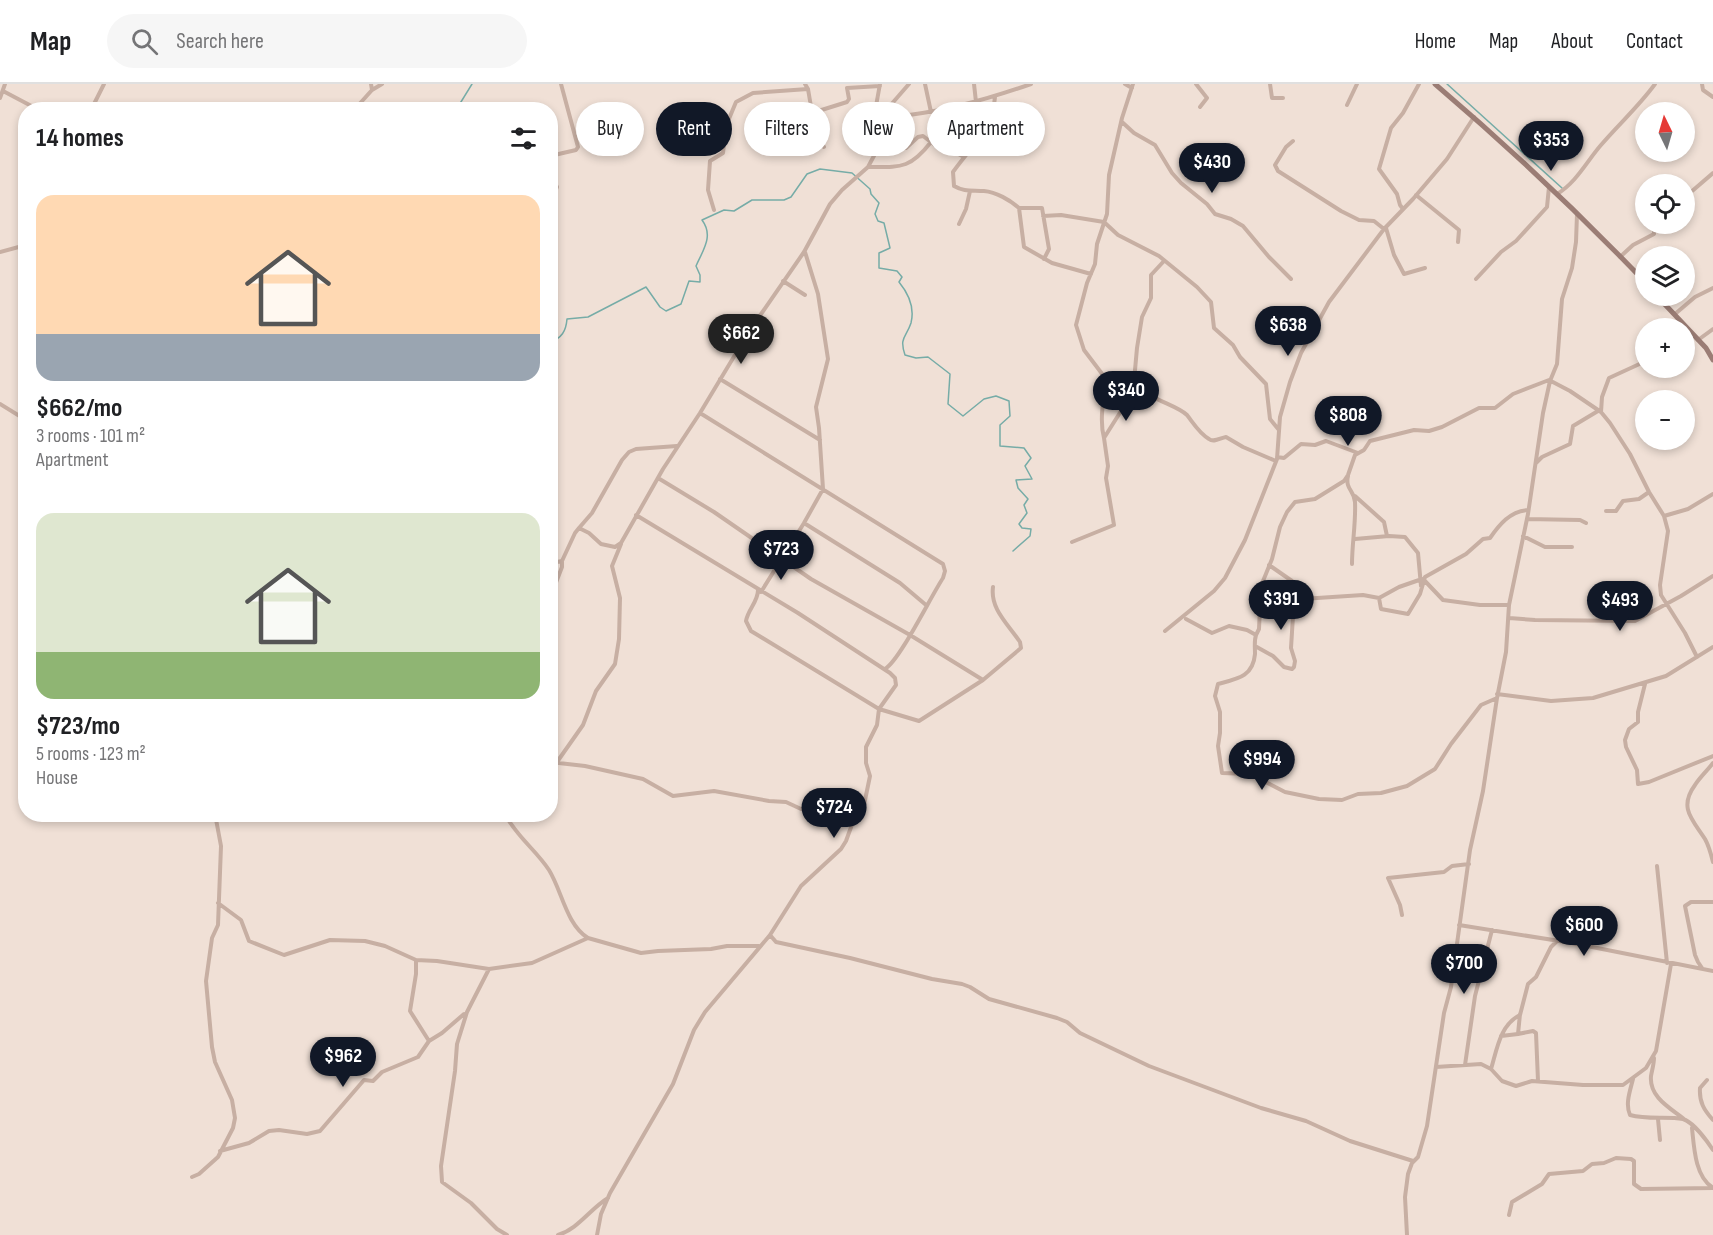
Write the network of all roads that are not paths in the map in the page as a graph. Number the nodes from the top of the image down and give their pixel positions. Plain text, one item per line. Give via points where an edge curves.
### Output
1 (104, 84) edge
2 (371, 84) edge
3 (382, 84) edge
4 (561, 84) edge
5 (805, 84) edge
6 (909, 84) edge
7 (926, 84) edge
8 (974, 84) edge
9 (1031, 84) edge
10 (1125, 84) edge
11 (1196, 84) edge
12 (1270, 84) edge
13 (1358, 84) edge
14 (1419, 84) edge
15 (1435, 84) edge
16 (1655, 84) edge
17 (1702, 84) edge
18 (880, 85) edge
19 (1133, 86) edge
20 (3, 88) edge
21 (808, 89) junction
22 (372, 90) junction
23 (995, 97) junction
24 (1713, 97) edge
25 (0, 98) edge
26 (1283, 98) dead end
27 (26, 102) edge
28 (95, 102) edge
29 (361, 102) edge
30 (810, 102) edge
31 (878, 102) edge
32 (893, 102) edge
33 (929, 102) edge
34 (976, 102) joint
35 (994, 102) edge
36 (1347, 105) dead end
37 (830, 107) edge
38 (1200, 107) dead end
39 (1475, 117) junction
40 (1122, 122) junction
41 (1293, 141) dead end
42 (927, 146) edge
43 (558, 154) edge
44 (874, 156) edge
45 (964, 157) edge
46 (868, 167) junction
47 (1713, 173) edge
48 (1549, 187) junction
49 (1695, 189) edge
50 (970, 191) junction
51 (1557, 194) junction
52 (1416, 195) junction
53 (1019, 208) junction
54 (1403, 209) junction
55 (714, 210) dead end
56 (1577, 214) junction
57 (1043, 216) junction
58 (1104, 222) junction
59 (959, 224) dead end
60 (1385, 228) junction
61 (1654, 234) edge
62 (1458, 242) dead end
63 (18, 247) edge
64 (0, 252) edge
65 (804, 252) junction
66 (1620, 257) junction
67 (1044, 259) junction
68 (1164, 261) junction
69 (1425, 268) dead end
70 (1635, 272) edge
71 (1090, 274) junction
72 (1292, 279) dead end
73 (1476, 279) dead end
74 (783, 280) junction
75 (1713, 288) edge
76 (805, 295) dead end
77 (1667, 306) edge
78 (1675, 314) junction
79 (1713, 329) edge
80 (1698, 340) junction
81 (1713, 360) edge
82 (1635, 366) edge
83 (1135, 378) junction
84 (720, 379) junction
85 (1550, 381) junction
86 (0, 404) edge
87 (1599, 412) junction
88 (700, 413) junction
89 (18, 415) edge
90 (1279, 430) junction
91 (1104, 438) junction
92 (820, 441) junction
93 (678, 446) junction
94 (1359, 453) junction
95 (1277, 459) junction
96 (1536, 464) junction
97 (1348, 475) junction
98 (658, 478) junction
99 (823, 489) junction
100 (1649, 492) junction
101 (1713, 494) edge
102 (1354, 496) junction
103 (1528, 510) junction
104 (1606, 511) dead end
105 (636, 515) junction
106 (1664, 516) junction
107 (1527, 519) junction
108 (804, 523) junction
109 (1586, 523) dead end
110 (579, 528) junction
111 (1387, 536) junction
112 (1523, 536) junction
113 (1355, 539) junction
114 (1072, 542) dead end
115 (621, 543) junction
116 (1572, 547) dead end
117 (782, 558) junction
118 (562, 561) junction
119 (558, 562) edge
120 (1352, 564) dead end
121 (1269, 565) junction
122 (1713, 576) edge
123 (558, 577) edge
124 (1423, 579) junction
125 (993, 587) dead end
126 (760, 591) junction
127 (1379, 598) junction
128 (1259, 600) junction
129 (1666, 604) junction
130 (926, 605) junction
131 (1509, 605) junction
132 (1509, 618) junction
133 (1186, 619) dead end
134 (1165, 631) dead end
135 (910, 635) junction
136 (1256, 635) junction
137 (1255, 646) junction
138 (1713, 647) edge
139 (1697, 657) junction
140 (884, 669) junction
141 (983, 680) junction
142 (1645, 684) junction
143 (1497, 696) junction
144 (879, 709) junction
145 (1713, 756) edge
146 (558, 760) edge
147 (558, 763) edge
148 (1713, 763) edge
149 (858, 815) junction
150 (216, 822) edge
151 (510, 822) edge
152 (1713, 862) edge
153 (1469, 864) junction
154 (1657, 866) dead end
155 (1713, 902) edge
156 (218, 903) junction
157 (1402, 915) dead end
158 (1459, 925) junction
159 (1492, 930) junction
160 (582, 934) junction
161 (770, 934) junction
162 (588, 938) junction
163 (581, 941) junction
164 (774, 941) junction
165 (1557, 941) junction
166 (761, 945) junction
167 (416, 960) junction
168 (1669, 963) junction
169 (489, 969) junction
170 (1704, 969) junction
171 (1713, 972) edge
172 (467, 1012) junction
173 (1521, 1014) junction
174 (1518, 1034) junction
175 (1502, 1036) junction
176 (429, 1041) junction
177 (1654, 1054) junction
178 (1465, 1065) junction
179 (1436, 1067) junction
180 (1491, 1069) junction
181 (1633, 1079) junction
182 (1707, 1080) dead end
183 (1538, 1081) junction
184 (1658, 1119) junction
185 (1684, 1120) junction
186 (1713, 1120) edge
187 (1692, 1126) junction
188 (1660, 1140) dead end
189 (1713, 1150) edge
190 (220, 1151) junction
191 (1413, 1161) junction
192 (192, 1177) dead end
193 (608, 1198) junction
194 (1509, 1215) dead end
195 (507, 1235) edge
196 (558, 1235) edge
197 (597, 1235) edge
198 (1407, 1235) edge

1 - 28 street
2 - 22 street
3 - 22 street
4 - 43 street via 578,147
5 - 21 street
6 - 32 street
7 - 33 street
8 - 34 street
9 - 23 street
10 - 19 street
11 - 38 street via 1207,98
12 - 26 street via 1272,98
13 - 36 street
14 - 54 street via 1391,128 1379,169
15 - 39 main road
16 - 51 street
17 - 24 street via 1703,90
18 - 31 street
18 - 37 street via 847,88 849,101
19 - 40 street
20 - 25 street
20 - 27 street
21 - 30 street
21 - 55 street via 753,93 736,102 726,126 723,153 710,161 708,190
22 - 29 street
23 - 34 street
23 - 35 street
39 - 48 main road
39 - 52 street via 1447,159
40 - 58 street via 1109,175
40 - 72 street via 1155,145 1172,173 1215,214 1243,226
41 - 60 street via 1275,165 1278,171 1341,211
42 - 46 street via 912,163
44 - 46 street
45 - 50 street via 952,172 954,186
46 - 65 street via 830,204
47 - 49 street
48 - 51 main road
48 - 73 street via 1547,207
50 - 53 street via 993,193
50 - 59 street
51 - 56 main road
52 - 54 street
52 - 62 street via 1457,227
53 - 57 street via 1041,207
53 - 67 street via 1024,247
54 - 60 street
56 - 66 main road
56 - 85 street via 1572,268 1562,299 1557,364
57 - 58 street
57 - 67 street via 1048,249
58 - 68 street via 1118,235
58 - 71 street
60 - 69 street via 1404,274
60 - 90 street via 1329,302 1301,353
61 - 66 street
63 - 64 street
65 - 74 street
65 - 92 street via 818,294 828,359 816,407
66 - 70 main road
67 - 71 street
68 - 83 street via 1151,275 1151,297 1142,317
68 - 90 street via 1212,304 1214,328 1266,384 1270,419
71 - 91 street via 1076,329 1084,350 1106,379
74 - 76 street
74 - 84 street
75 - 78 street
77 - 78 main road
78 - 80 main road
79 - 80 street
80 - 81 main road
82 - 87 street via 1609,378
83 - 91 street via 1129,400
83 - 95 street via 1139,387 1184,413 1209,440 1226,437 1250,451
84 - 88 street
84 - 92 street
85 - 87 street
85 - 94 street via 1513,394 1495,408 1479,408 1442,427 1375,439
85 - 96 street
86 - 89 street
87 - 96 street via 1572,427 1570,444
87 - 100 street via 1630,454
88 - 93 street
88 - 99 street
90 - 95 street
91 - 114 street via 1114,525
92 - 99 street
93 - 98 street
93 - 110 street via 628,452 597,506
94 - 95 street via 1324,441 1302,444
94 - 97 street
95 - 134 street via 1245,540 1225,578
96 - 103 street
97 - 102 street via 1347,485
97 - 121 street via 1315,499 1291,505
98 - 105 street
98 - 117 street
99 - 108 street
99 - 130 street via 943,564 944,575
100 - 104 street via 1639,499 1623,501 1616,511
100 - 106 street
101 - 106 street via 1688,509
102 - 111 street via 1384,522
102 - 113 street
103 - 107 street
103 - 124 street via 1508,517 1490,538 1483,538 1466,554
105 - 115 street
105 - 126 street
106 - 129 street via 1668,531 1660,589
107 - 109 street
107 - 112 street
108 - 117 street
108 - 130 street via 900,583
110 - 115 street via 609,547
110 - 118 street
111 - 113 street
111 - 124 street via 1405,537 1419,558
112 - 116 street via 1545,547
112 - 131 street
113 - 120 street
115 - 146 street via 612,566 620,598 615,664 596,690 583,725
117 - 126 street
117 - 135 street
118 - 119 street
118 - 123 street
121 - 127 street via 1292,581 1302,599 1363,595
121 - 128 street
122 - 129 street
124 - 127 street
124 - 127 street via 1410,614 1381,609
124 - 131 street via 1443,600
125 - 141 street via 995,607 1021,647
126 - 140 street
126 - 144 street via 747,614 748,628
128 - 136 street
128 - 137 street via 1293,616 1294,667 1284,667
129 - 132 street via 1635,621
129 - 139 street
130 - 135 street
131 - 132 street
132 - 143 street
133 - 136 street via 1212,633 1228,626
135 - 140 street
135 - 141 street
136 - 137 street
137 - 143 street via 1246,675 1218,684 1215,689 1220,712 1218,746 1222,773 1250,774 1300,796 1338,800 1407,786 1435,769 1481,705
138 - 139 street
139 - 142 street via 1671,674
140 - 144 street via 894,675 896,685
141 - 144 street via 922,720
142 - 143 street via 1571,701
142 - 145 street via 1638,722 1629,729 1626,740 1638,784
143 - 153 street
144 - 149 street via 877,725 866,749 869,781
147 - 149 street via 643,779 673,796 714,791
148 - 152 street via 1695,785 1687,807
149 - 161 street via 841,849 801,886
150 - 156 street via 221,846
151 - 160 street via 550,873 569,916
153 - 157 street via 1452,866 1444,872 1388,878
153 - 158 street
154 - 168 street
155 - 170 street via 1690,902 1685,906 1698,962
156 - 167 street via 241,920 249,941 280,955 330,940 365,940
156 - 190 street via 218,925 212,938 206,981 215,1062 232,1100 235,1118
158 - 159 street
158 - 179 street
159 - 165 street
159 - 178 street via 1475,996
160 - 162 street
160 - 163 street
161 - 164 street
161 - 166 street
162 - 163 street
162 - 166 street via 641,953
163 - 169 street via 532,963
164 - 166 street
164 - 191 street via 962,984 989,999 1067,1022 1080,1033 1149,1066
165 - 168 street
165 - 173 street via 1528,984
166 - 193 street via 699,1021 673,1084
167 - 169 street
167 - 176 street via 410,1011
168 - 170 street
168 - 177 street
169 - 172 street
170 - 171 street
172 - 176 street
172 - 195 street via 457,1044 441,1179
173 - 174 street
173 - 175 street via 1503,1030
174 - 175 street
174 - 183 street via 1536,1033
175 - 180 street
176 - 190 street via 418,1058 382,1072 373,1081 364,1080 320,1131 269,1131 237,1148
177 - 181 street
177 - 185 street via 1653,1091
178 - 179 street
178 - 180 street via 1481,1064
179 - 191 street via 1427,1126 1418,1157
180 - 183 street via 1510,1085
181 - 183 street via 1618,1086
181 - 184 street via 1628,1100 1630,1115
182 - 186 street via 1700,1088 1701,1102
184 - 185 street
184 - 188 street
185 - 187 street
187 - 189 street
187 - 194 street via 1698,1164 1713,1188 1641,1189 1635,1184 1634,1161 1616,1158 1592,1164 1583,1171 1549,1174 1542,1184 1512,1202
190 - 192 street via 216,1159
191 - 198 street via 1405,1191
193 - 196 street
193 - 197 street

